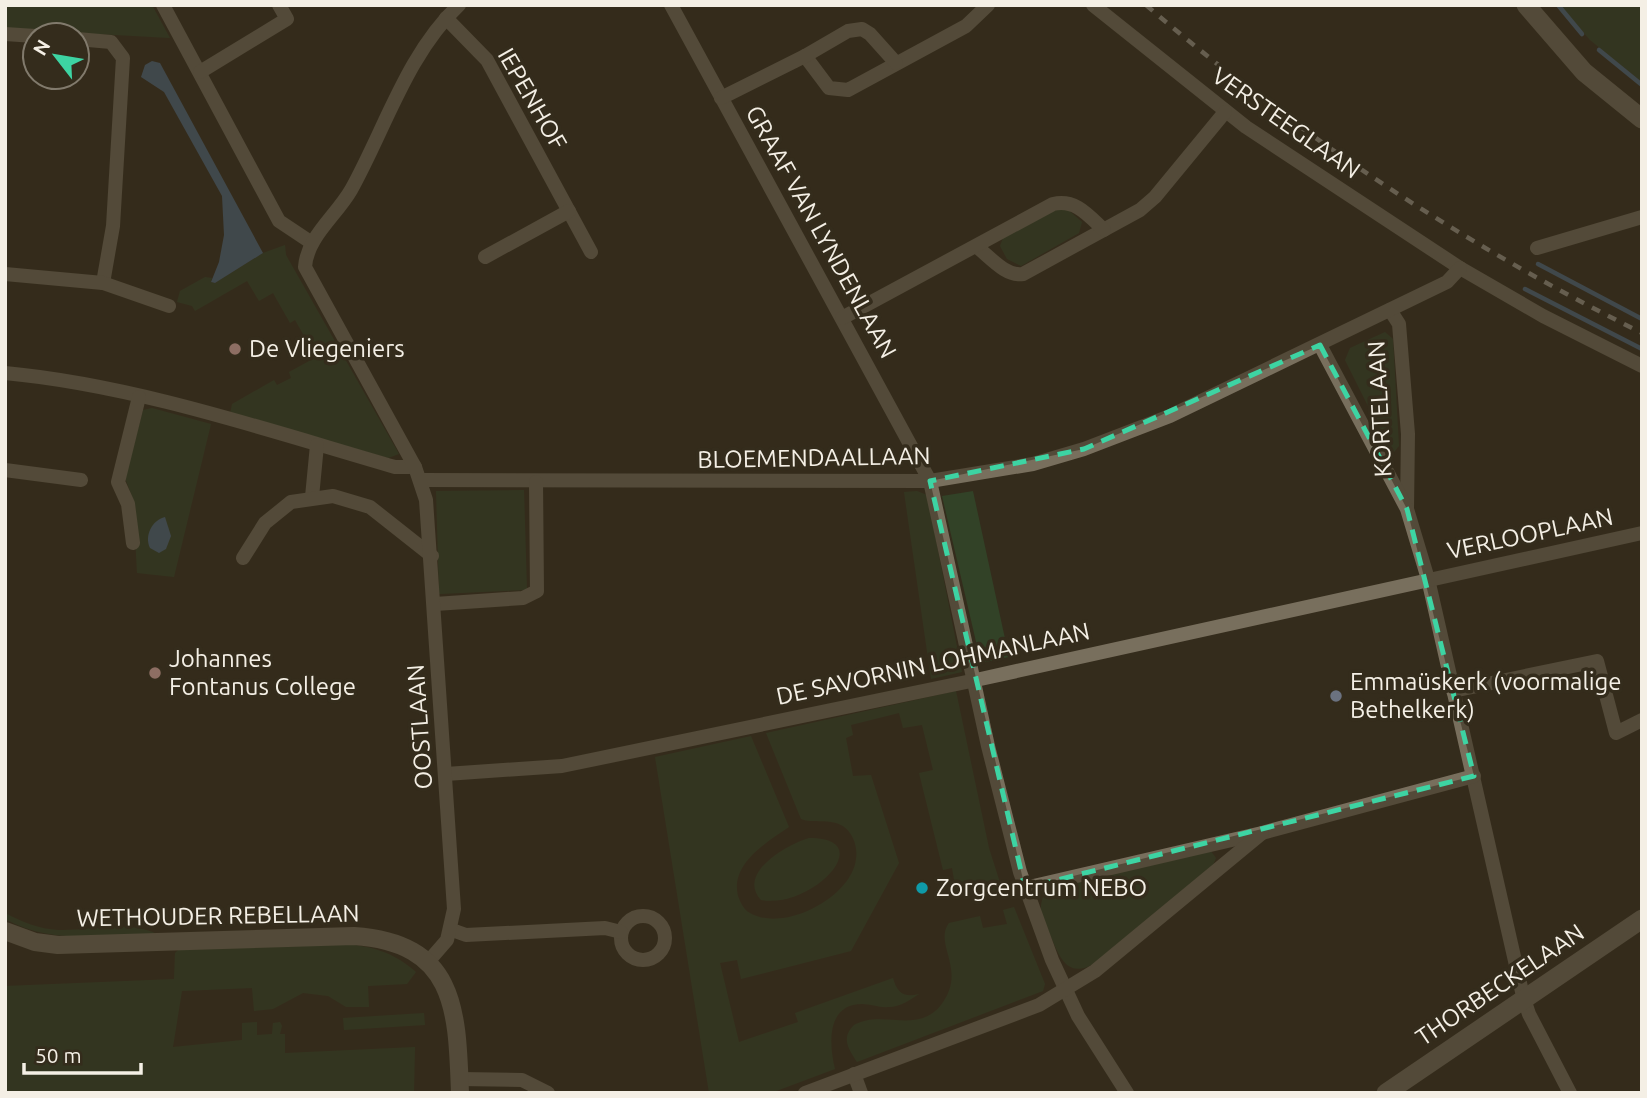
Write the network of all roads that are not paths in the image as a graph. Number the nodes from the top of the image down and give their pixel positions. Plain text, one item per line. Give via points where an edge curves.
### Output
1 (163, 5) edge
2 (279, 5) edge
3 (459, 5) edge
4 (671, 5) edge
5 (988, 5) edge
6 (1093, 5) edge
7 (1526, 5) edge
8 (446, 18) junction
9 (91, 40) edge
10 (805, 57) junction
11 (896, 63) junction
12 (200, 72) junction
13 (722, 97) junction
14 (1225, 112) junction
15 (1642, 119) edge
16 (569, 211) junction
17 (1642, 217) edge
18 (1104, 230) junction
19 (312, 243) junction
20 (976, 247) junction
21 (1537, 247) dead end
22 (592, 252) dead end
23 (485, 257) dead end
24 (1460, 268) junction
25 (5, 274) edge
26 (103, 283) junction
27 (169, 306) dead end
28 (1390, 310) junction
29 (842, 318) junction
30 (1320, 345) junction
31 (1642, 366) edge
32 (5, 373) edge
33 (139, 397) junction
34 (317, 444) junction
35 (415, 467) junction
36 (5, 470) edge
37 (81, 480) dead end
38 (422, 480) junction
39 (930, 481) junction
40 (536, 482) junction
41 (312, 497) junction
42 (1407, 509) junction
43 (1642, 533) edge
44 (133, 543) dead end
45 (432, 556) junction
46 (243, 558) dead end
47 (1428, 579) junction
48 (435, 604) junction
49 (976, 680) junction
50 (1453, 691) junction
51 (1642, 720) edge
52 (446, 774) junction
53 (1474, 776) junction
54 (1262, 834) junction
55 (1025, 888) junction
56 (1642, 919) edge
57 (452, 930) junction
58 (5, 931) edge
59 (621, 932) dead end
60 (427, 963) junction
61 (1067, 991) junction
62 (1523, 996) junction
63 (854, 1074) junction
64 (460, 1086) edge
65 (548, 1093) edge
66 (805, 1093) edge
67 (861, 1093) edge
68 (1127, 1093) edge
69 (1386, 1093) edge
70 (1570, 1093) edge

1 - 12 street
2 - 12 street via 287,19
3 - 8 street
4 - 13 street, GRAAF VAN LYNDENLAAN
5 - 11 street via 966,26
6 - 14 street, VERSTEEGLAAN
7 - 15 main road via 1584,72
8 - 16 street, IEPENHOF via 486,60
8 - 19 street via 423,48 350,191
9 - 26 street via 111,42 123,58 113,226
10 - 11 street via 848,30 862,29
10 - 11 street via 829,88 839,91
10 - 13 street
12 - 19 street via 279,221
13 - 29 street, GRAAF VAN LYNDENLAAN
14 - 18 street via 1155,197
14 - 24 street, VERSTEEGLAAN
16 - 22 street, IEPENHOF
16 - 23 street
17 - 21 street
18 - 20 street via 1015,275
18 - 20 street via 1075,204 1065,201
19 - 35 street via 305,267
20 - 29 street
24 - 28 street, BLOEMENDAALLAAN via 1447,282
24 - 31 street, VERSTEEGLAAN via 1543,317
25 - 26 street
26 - 27 street
28 - 30 street, BLOEMENDAALLAAN
28 - 42 street, KORTELAAN via 1399,324 1408,434
29 - 39 street, GRAAF VAN LYNDENLAAN
30 - 39 street, BLOEMENDAALLAAN via 1170,416 1084,449 1033,464
30 - 42 street, KORTELAAN
32 - 33 street
33 - 34 street
33 - 44 street via 117,482 128,504
34 - 35 street via 395,467
34 - 41 street
35 - 38 street
36 - 37 street
38 - 40 street, BLOEMENDAALLAAN
38 - 45 street, OOSTLAAN
39 - 40 street, BLOEMENDAALLAAN
39 - 49 street, GRAAF VAN LYNDENLAAN
40 - 48 street via 537,591 523,598
41 - 45 street via 333,496 370,507
41 - 46 street via 291,502 265,523
42 - 47 street, KORTELAAN
43 - 47 street, VERLOOPLAAN
45 - 48 street, OOSTLAAN
47 - 49 street, DE SAVORNIN LOHMANLAAN
47 - 50 street, KORTELAAN
48 - 52 street, OOSTLAAN
49 - 52 street, DE SAVORNIN LOHMANLAAN via 562,766
49 - 55 street, GRAAF VAN LYNDENLAAN
50 - 51 street via 1597,661 1616,733
50 - 53 street, KORTELAAN
52 - 57 street, OOSTLAAN
53 - 54 street
53 - 62 street, KORTELAAN
54 - 55 street
54 - 61 street
55 - 61 street, GRAAF VAN LYNDENLAAN
56 - 62 main road, THORBECKELAAN
57 - 59 street via 466,935 605,928
57 - 60 street
58 - 60 street, WETHOUDER REBELLAAN via 58,945 373,937 409,950
60 - 64 street via 454,1009
61 - 63 street
61 - 68 street, GRAAF VAN LYNDENLAAN
62 - 69 main road, THORBECKELAAN
62 - 70 street, KORTELAAN
63 - 66 street
63 - 67 street
64 - 65 street via 522,1080

